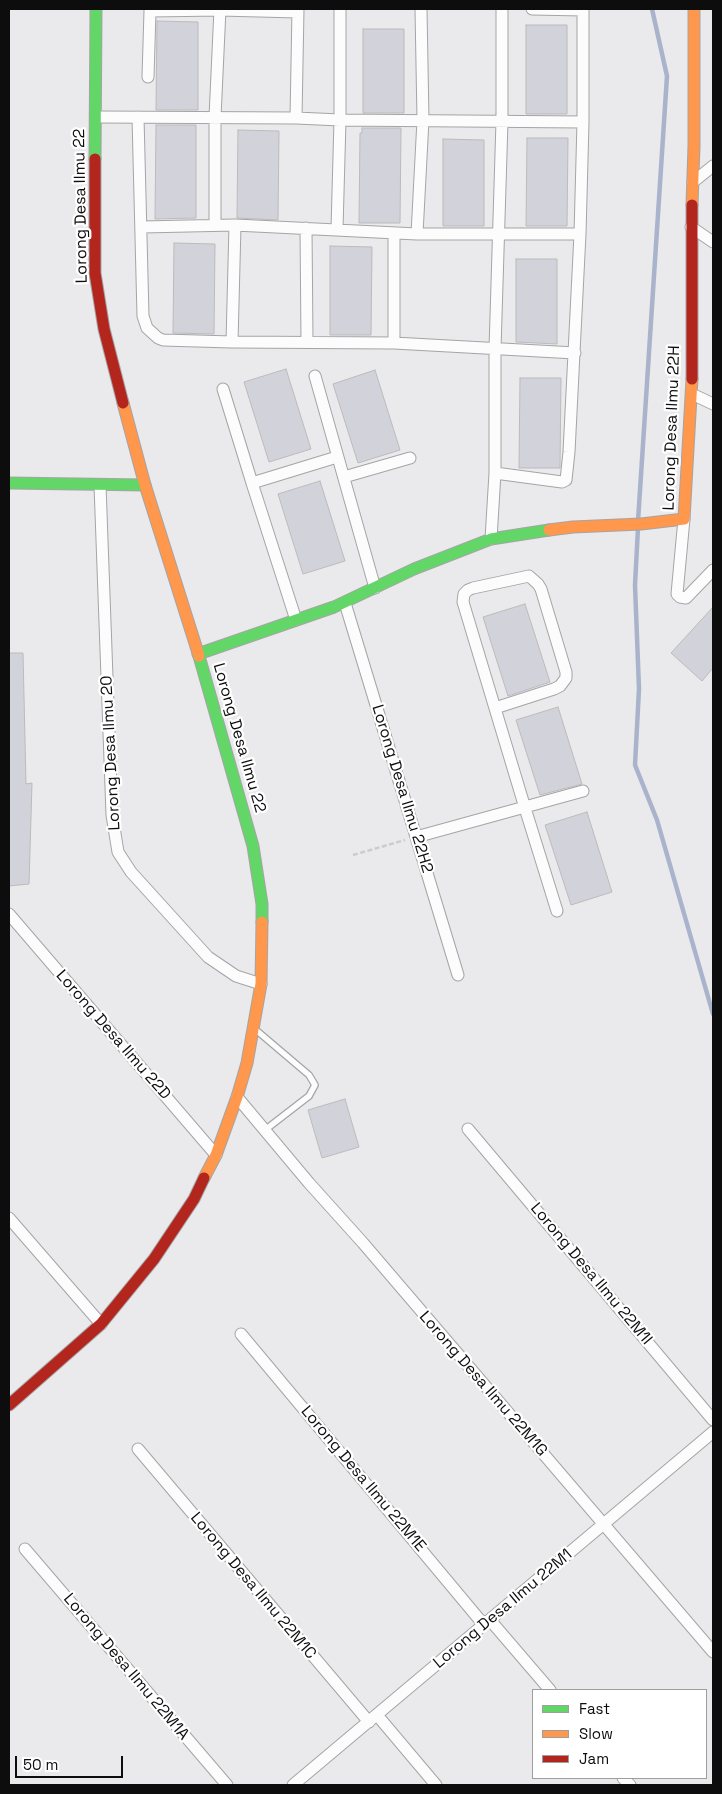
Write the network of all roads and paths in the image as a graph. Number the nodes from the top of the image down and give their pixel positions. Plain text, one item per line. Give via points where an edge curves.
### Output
1 (96, 9) edge
2 (220, 9) edge
3 (340, 9) edge
4 (421, 9) edge
5 (502, 9) edge
6 (532, 9) edge
7 (694, 9) edge
8 (150, 10) edge
9 (298, 10) edge
10 (583, 10) edge
11 (148, 77) dead end
12 (96, 117) junction
13 (138, 117) junction
14 (216, 117) junction
15 (296, 118) junction
16 (340, 120) junction
17 (423, 120) junction
18 (502, 121) junction
19 (583, 122) junction
20 (713, 166) edge
21 (693, 182) junction
22 (215, 225) junction
23 (235, 225) junction
24 (142, 227) junction
25 (306, 228) junction
26 (691, 228) junction
27 (336, 229) junction
28 (394, 233) junction
29 (499, 233) junction
30 (417, 234) junction
31 (580, 234) junction
32 (713, 242) edge
33 (307, 341) junction
34 (232, 342) junction
35 (394, 343) junction
36 (495, 349) junction
37 (574, 352) junction
38 (315, 376) dead end
39 (223, 389) dead end
40 (692, 394) junction
41 (713, 404) edge
42 (337, 457) junction
43 (410, 458) dead end
44 (495, 473) junction
45 (344, 477) junction
46 (252, 483) junction
47 (9, 484) edge
48 (100, 485) junction
49 (145, 485) junction
50 (684, 519) junction
51 (491, 539) junction
52 (713, 570) edge
53 (375, 588) junction
54 (345, 603) junction
55 (296, 620) junction
56 (198, 654) junction
57 (495, 708) junction
58 (583, 791) dead end
59 (525, 808) junction
60 (416, 837) junction
61 (353, 854) dead end
62 (557, 911) dead end
63 (9, 914) edge
64 (458, 975) dead end
65 (262, 984) junction
66 (254, 1029) junction
67 (237, 1097) junction
68 (468, 1128) dead end
69 (265, 1130) junction
70 (216, 1155) junction
71 (9, 1218) edge
72 (101, 1324) junction
73 (241, 1334) dead end
74 (9, 1405) edge
75 (713, 1420) edge
76 (713, 1432) edge
77 (138, 1449) dead end
78 (604, 1524) junction
79 (25, 1549) dead end
80 (487, 1622) junction
81 (713, 1652) edge
82 (549, 1689) edge
83 (373, 1718) junction
84 (227, 1785) edge
85 (293, 1785) edge
86 (436, 1785) edge

1 - 12 street, Lorong Desa Ilmu 22
2 - 8 street
2 - 9 street
2 - 14 street
3 - 16 street
4 - 17 street
5 - 18 street
6 - 10 street
7 - 21 street, Lorong Desa Ilmu 22H
8 - 11 street
9 - 15 street
10 - 19 street
12 - 13 street
12 - 49 street, Lorong Desa Ilmu 22 via 95,273 110,356
13 - 14 street
13 - 24 street
14 - 15 street
14 - 22 street
15 - 16 street
16 - 17 street
16 - 27 street
17 - 18 street
17 - 30 street
18 - 19 street
18 - 29 street
19 - 31 street
20 - 21 street
21 - 26 street, Lorong Desa Ilmu 22H
22 - 23 street
22 - 24 street
23 - 25 street
23 - 34 street
24 - 34 street via 143,316 147,328 163,340
25 - 27 street
25 - 33 street
26 - 32 street
26 - 40 street, Lorong Desa Ilmu 22H
27 - 28 street
28 - 30 street
28 - 35 street
29 - 30 street
29 - 31 street
29 - 36 street
31 - 37 street
33 - 34 street
33 - 35 street
35 - 36 street
36 - 37 street
36 - 44 street
37 - 44 street via 565,481
38 - 42 street
39 - 46 street
40 - 41 street
40 - 50 street, Lorong Desa Ilmu 22H
42 - 45 street
42 - 46 street
43 - 45 street
44 - 51 street
45 - 53 street
46 - 55 street
47 - 48 street
48 - 49 street
48 - 65 street, Lorong Desa Ilmu 20 via 112,815 118,852 208,957 236,976
49 - 56 street, Lorong Desa Ilmu 22
50 - 51 street, Lorong Desa Ilmu 22H via 599,525
50 - 52 street via 677,594 686,598
51 - 53 street, Lorong Desa Ilmu 22H via 434,560
53 - 54 street, Lorong Desa Ilmu 22H
54 - 55 street, Lorong Desa Ilmu 22H
54 - 60 street, Lorong Desa Ilmu 22H2
55 - 56 street, Lorong Desa Ilmu 22H
56 - 65 street, Lorong Desa Ilmu 22 via 259,874 263,918
57 - 57 street via 463,598 473,588 529,576 541,590 566,678 554,689
57 - 59 street
58 - 59 street
59 - 60 street
59 - 62 street
60 - 61 path
60 - 64 street, Lorong Desa Ilmu 22H2
63 - 70 street, Lorong Desa Ilmu 22D
65 - 66 street, Lorong Desa Ilmu 22
66 - 67 street, Lorong Desa Ilmu 22
66 - 69 lane via 309,1075 315,1085 309,1096
67 - 69 street, Lorong Desa Ilmu 22M1G
67 - 70 street, Lorong Desa Ilmu 22
68 - 75 street, Lorong Desa Ilmu 22M1I
69 - 78 street, Lorong Desa Ilmu 22M1G
70 - 72 street, Lorong Desa Ilmu 22 via 175,1230
71 - 72 street
72 - 74 street, Lorong Desa Ilmu 22
73 - 80 street, Lorong Desa Ilmu 22M1E
76 - 78 street, Lorong Desa Ilmu 22M1
77 - 83 street, Lorong Desa Ilmu 22M1C
78 - 80 street, Lorong Desa Ilmu 22M1
78 - 81 street, Lorong Desa Ilmu 22M1G
79 - 84 street, Lorong Desa Ilmu 22M1A
80 - 82 street, Lorong Desa Ilmu 22M1E
80 - 83 street, Lorong Desa Ilmu 22M1
83 - 85 street, Lorong Desa Ilmu 22M1
83 - 86 street, Lorong Desa Ilmu 22M1C

